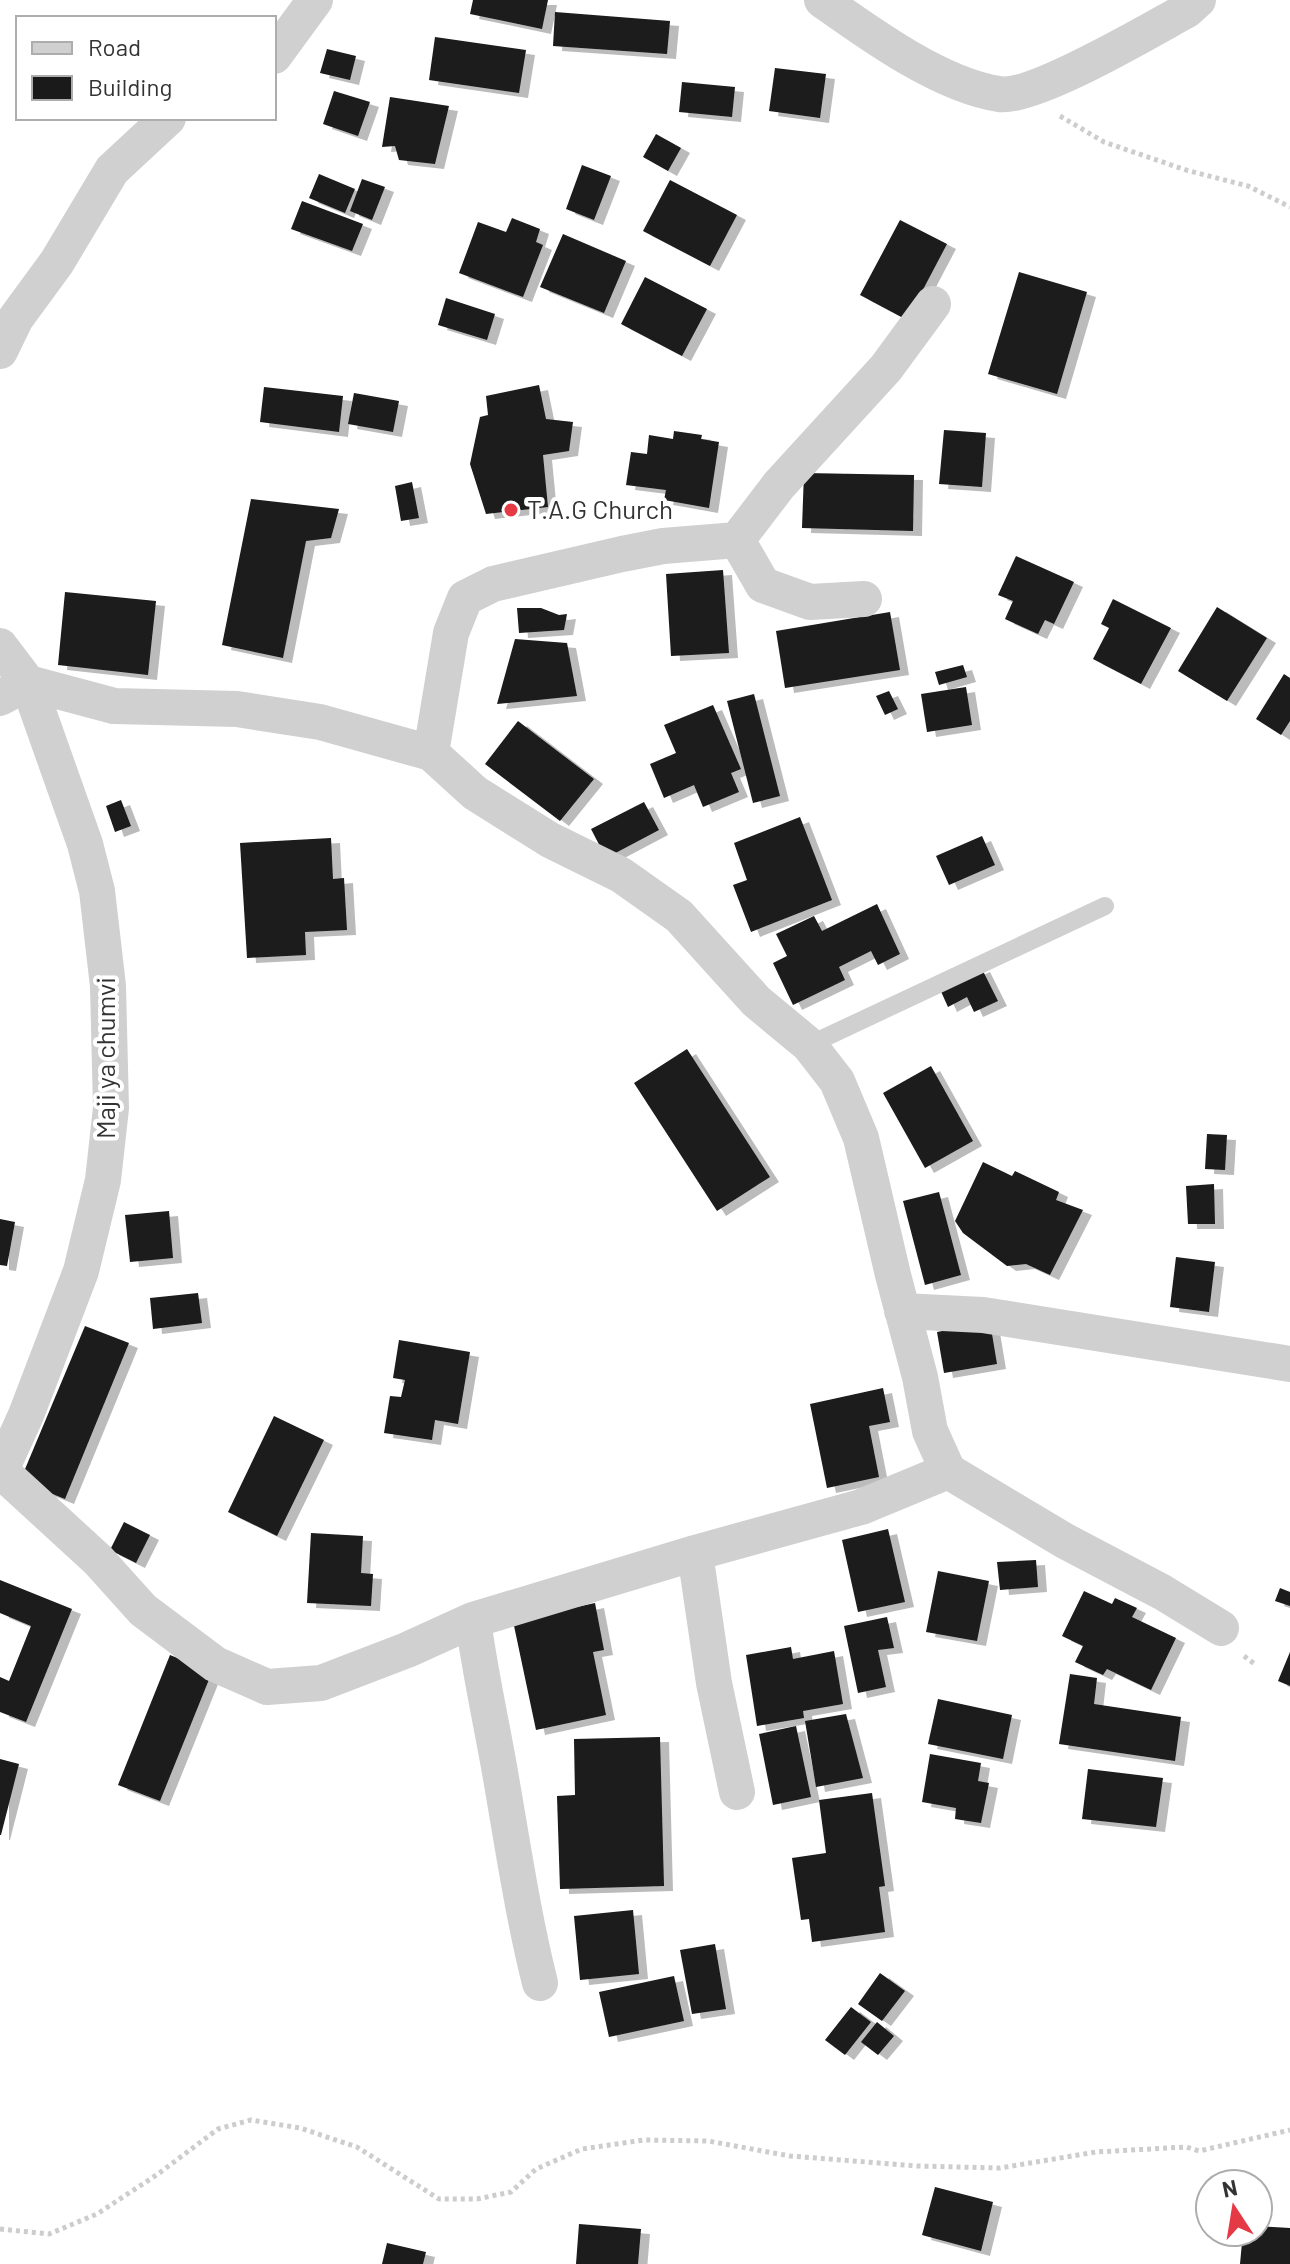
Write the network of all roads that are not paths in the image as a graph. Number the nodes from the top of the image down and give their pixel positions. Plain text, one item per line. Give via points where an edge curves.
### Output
1 (315, 0) edge
2 (822, 0) edge
3 (1198, 0) edge
4 (276, 53) edge
5 (166, 120) edge
6 (933, 304) dead end
7 (0, 351) edge
8 (737, 540) junction
9 (864, 599) dead end
10 (0, 646) edge
11 (14, 690) edge
12 (431, 753) junction
13 (1105, 906) dead end
14 (809, 1045) junction
15 (902, 1311) junction
16 (1290, 1364) edge
17 (0, 1471) edge
18 (948, 1471) junction
19 (695, 1553) junction
20 (473, 1620) junction
21 (1221, 1628) dead end
22 (737, 1792) dead end
23 (540, 1983) dead end

1 - 4 street
2 - 3 street via 886,45 948,78 1001,95 1041,85 1099,58
5 - 7 street via 112,170
6 - 8 street via 886,368 779,485
8 - 9 street via 763,585 810,602
8 - 12 street via 622,554 493,584 465,598 451,633
10 - 11 street, Maji ya chumvi
11 - 12 street via 114,706 237,709 320,722
11 - 17 street, Maji ya chumvi via 85,844 97,891 108,986 111,1108 103,1180 81,1271
12 - 14 street via 475,793 550,840 621,875 679,916 756,1001
13 - 14 lane
14 - 15 street via 837,1081 861,1138
15 - 16 street via 983,1315
15 - 18 street via 930,1431
17 - 20 street via 98,1560 143,1610 215,1664 267,1687 321,1683
18 - 19 street via 861,1507
18 - 21 street
19 - 20 street
19 - 22 street
20 - 23 street

